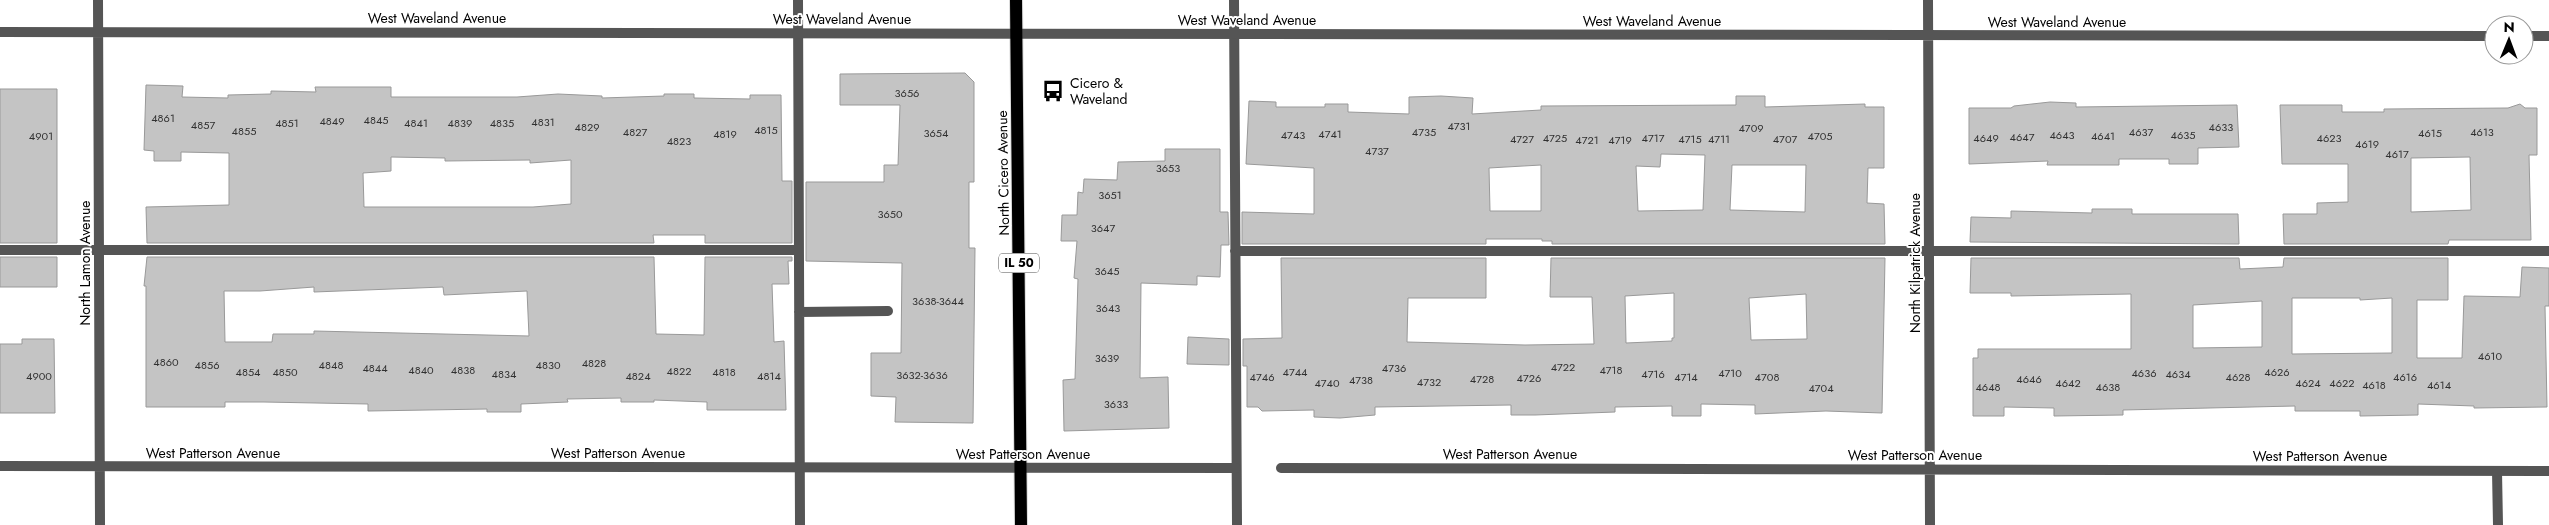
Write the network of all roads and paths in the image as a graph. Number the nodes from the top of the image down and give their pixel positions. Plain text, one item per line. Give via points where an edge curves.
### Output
1 (98, 0) edge
2 (798, 0) edge
3 (1016, 0) edge
4 (1234, 0) edge
5 (1928, 0) edge
6 (0, 32) edge
7 (99, 32) junction
8 (798, 32) junction
9 (1017, 32) junction
10 (1234, 33) junction
11 (1928, 35) junction
12 (2484, 36) edge
13 (2534, 36) edge
14 (2549, 36) edge
15 (99, 249) junction
16 (0, 250) edge
17 (799, 250) junction
18 (1235, 251) junction
19 (1929, 251) junction
20 (2549, 251) edge
21 (888, 311) dead end
22 (799, 312) junction
23 (0, 466) edge
24 (100, 466) junction
25 (800, 467) junction
26 (1021, 467) junction
27 (1236, 468) junction
28 (1281, 468) dead end
29 (1930, 469) junction
30 (2497, 471) junction
31 (2549, 471) edge
32 (100, 525) edge
33 (800, 525) edge
34 (1021, 525) edge
35 (1236, 525) edge
36 (1930, 525) edge
37 (2498, 525) edge

1 - 7 street, North Lamon Avenue
2 - 8 street
3 - 9 main road, North Cicero Avenue / IL 50
4 - 10 street
5 - 11 street, North Kilpatrick Avenue
6 - 7 street, West Waveland Avenue
7 - 8 street, West Waveland Avenue
7 - 15 street, North Lamon Avenue
8 - 9 street, West Waveland Avenue
8 - 17 street
9 - 10 street, West Waveland Avenue
9 - 26 main road, North Cicero Avenue / IL 50
10 - 11 street, West Waveland Avenue
10 - 18 street
11 - 12 street, West Waveland Avenue
11 - 19 street, North Kilpatrick Avenue
13 - 14 street
15 - 16 street
15 - 17 street
15 - 24 street, North Lamon Avenue
17 - 22 street
18 - 19 street
18 - 27 street
19 - 20 street
19 - 29 street, North Kilpatrick Avenue
21 - 22 street
22 - 25 street
23 - 24 street, West Patterson Avenue
24 - 25 street, West Patterson Avenue
24 - 32 street, North Lamon Avenue
25 - 26 street, West Patterson Avenue
25 - 33 street
26 - 27 street, West Patterson Avenue
26 - 34 main road, North Cicero Avenue / IL 50
27 - 35 street
28 - 29 street, West Patterson Avenue
29 - 30 street, West Patterson Avenue
29 - 36 street, North Kilpatrick Avenue
30 - 31 street, West Patterson Avenue
30 - 37 street

